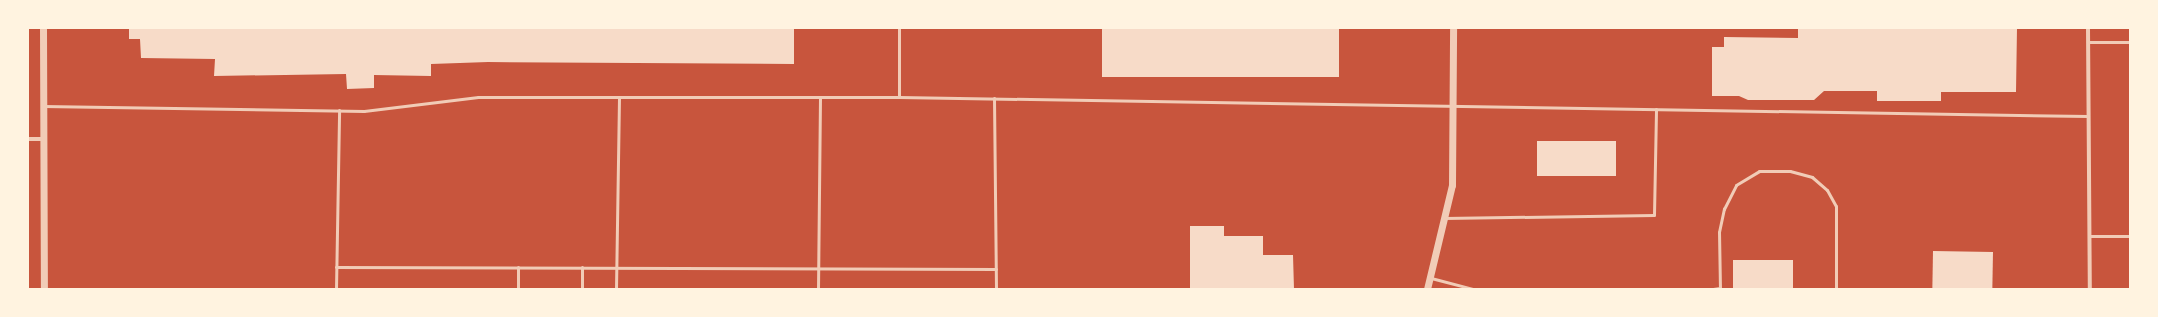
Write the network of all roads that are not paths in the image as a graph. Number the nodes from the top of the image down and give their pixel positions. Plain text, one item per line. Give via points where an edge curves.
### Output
1 (43, 28) edge
2 (899, 28) edge
3 (1453, 28) edge
4 (2088, 28) edge
5 (2088, 42) junction
6 (2130, 42) edge
7 (619, 97) junction
8 (820, 97) junction
9 (899, 97) junction
10 (994, 98) junction
11 (1453, 105) junction
12 (43, 106) junction
13 (339, 110) junction
14 (1656, 110) junction
15 (2088, 116) junction
16 (28, 139) edge
17 (43, 139) junction
18 (1444, 218) junction
19 (2090, 236) junction
20 (2130, 236) edge
21 (336, 267) junction
22 (518, 267) junction
23 (582, 267) junction
24 (616, 267) junction
25 (818, 268) junction
26 (996, 269) junction
27 (1430, 278) junction
28 (44, 289) edge
29 (336, 289) edge
30 (518, 289) edge
31 (582, 289) edge
32 (616, 289) edge
33 (818, 289) edge
34 (996, 289) edge
35 (1427, 289) edge
36 (1473, 289) edge
37 (1713, 289) edge
38 (1720, 289) edge
39 (1836, 289) edge
40 (2090, 289) edge

1 - 12 street
2 - 9 lane
3 - 11 street
4 - 5 street
5 - 6 lane
5 - 15 street
7 - 8 lane
7 - 13 lane via 478,97 364,111
7 - 24 lane
8 - 9 lane
8 - 25 lane
9 - 10 lane
10 - 11 lane
10 - 26 lane
11 - 14 lane
11 - 18 street via 1452,185
12 - 13 lane
12 - 17 street
13 - 21 lane
14 - 15 lane
14 - 18 lane via 1654,215
15 - 19 street
16 - 17 street
17 - 28 street
18 - 27 street
19 - 20 lane
19 - 40 street
21 - 22 lane
21 - 29 lane
22 - 23 lane
22 - 30 lane
23 - 24 lane
23 - 31 lane
24 - 25 lane
24 - 32 lane
25 - 26 lane
25 - 33 lane
26 - 34 lane
27 - 35 street
27 - 36 lane
37 - 38 lane
38 - 39 lane via 1719,232 1724,209 1736,185 1760,171 1790,171 1812,176 1827,190 1836,206

